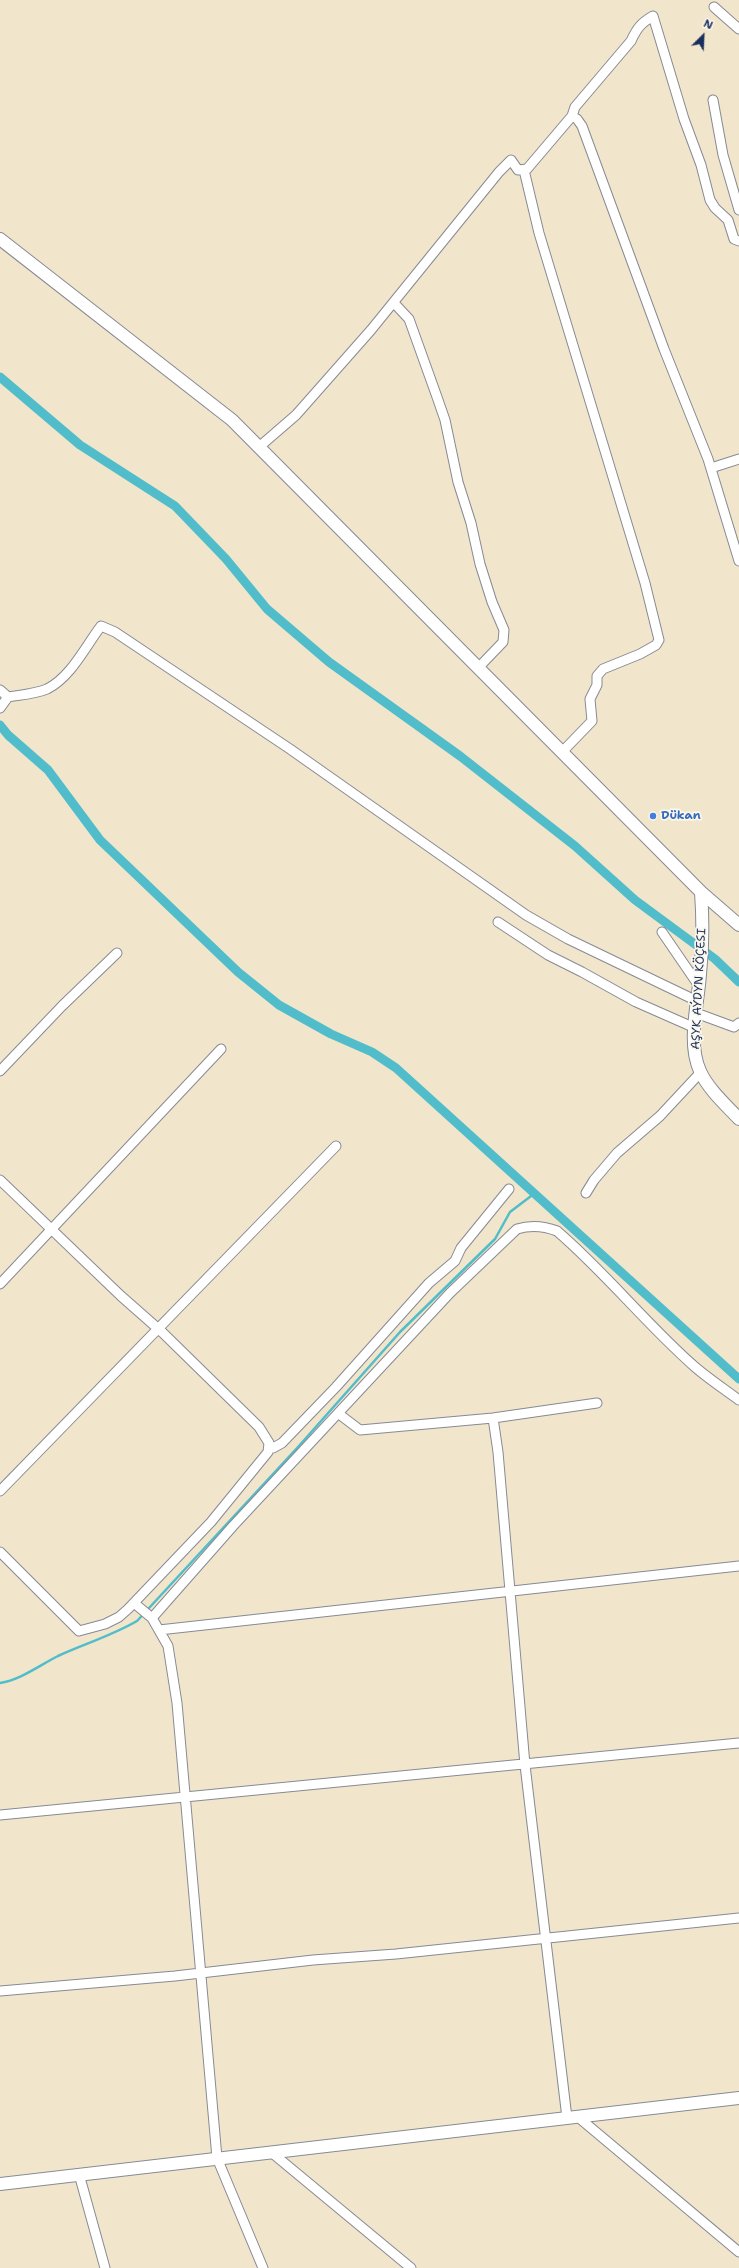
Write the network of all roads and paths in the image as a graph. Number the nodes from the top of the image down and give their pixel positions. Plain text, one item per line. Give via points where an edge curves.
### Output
1 (714, 7) dead end
2 (739, 29) edge
3 (713, 100) dead end
4 (572, 116) junction
5 (524, 170) junction
6 (739, 210) edge
7 (0, 239) edge
8 (739, 241) edge
9 (394, 303) junction
10 (259, 447) junction
11 (739, 459) edge
12 (711, 468) junction
13 (739, 561) edge
14 (479, 667) junction
15 (0, 690) edge
16 (8, 698) junction
17 (0, 708) edge
18 (563, 752) junction
19 (701, 892) junction
20 (498, 922) dead end
21 (739, 925) edge
22 (662, 932) dead end
23 (117, 953) dead end
24 (700, 981) junction
25 (696, 1007) junction
26 (739, 1023) edge
27 (695, 1028) junction
28 (221, 1049) dead end
29 (0, 1071) edge
30 (701, 1072) junction
31 (739, 1118) edge
32 (336, 1146) dead end
33 (0, 1180) edge
34 (509, 1189) dead end
35 (586, 1193) dead end
36 (51, 1229) junction
37 (0, 1284) edge
38 (157, 1327) junction
39 (739, 1400) edge
40 (597, 1403) dead end
41 (339, 1414) junction
42 (493, 1418) junction
43 (269, 1447) junction
44 (0, 1491) edge
45 (0, 1552) edge
46 (739, 1566) edge
47 (509, 1591) junction
48 (136, 1605) junction
49 (151, 1617) junction
50 (159, 1630) junction
51 (739, 1743) edge
52 (525, 1765) junction
53 (185, 1796) junction
54 (0, 1816) edge
55 (739, 1918) edge
56 (546, 1938) junction
57 (201, 1974) junction
58 (0, 1991) edge
59 (739, 2098) edge
60 (572, 2117) junction
61 (271, 2152) junction
62 (217, 2158) junction
63 (79, 2174) junction
64 (0, 2184) edge
65 (739, 2252) edge
66 (105, 2268) edge
67 (263, 2268) edge
68 (411, 2268) edge

1 - 2 street
3 - 6 street via 723,155
4 - 5 street
4 - 8 street via 575,107 631,41 637,28 653,16 710,200 728,220 734,239
4 - 12 street via 582,126
5 - 9 street via 518,170 511,160 499,172
5 - 18 street via 539,233 645,583 659,640 656,645 640,654 600,672 590,699 592,721
7 - 10 main road via 232,420
9 - 10 street via 296,415
9 - 14 street via 409,319 437,397 480,564 504,630 502,642
10 - 14 main road
11 - 12 street
12 - 13 street
14 - 18 main road
15 - 16 street
16 - 17 street
16 - 25 street via 46,689 68,673 101,626 115,632 290,749 526,915
18 - 19 main road
19 - 21 main road
19 - 24 main road, AŞYK AÝDYN KÖÇESI via 703,928
20 - 27 street via 548,955 636,1002
22 - 24 street via 673,951
23 - 29 street
24 - 25 main road, AŞYK AÝDYN KÖÇESI
25 - 26 street via 734,1027
25 - 27 main road, AŞYK AÝDYN KÖÇESI
27 - 30 main road, AŞYK AÝDYN KÖÇESI via 695,1048
28 - 36 street
30 - 31 main road, AŞYK AÝDYN KÖÇESI via 718,1096
30 - 35 street via 660,1116 617,1153
32 - 38 street
33 - 36 street
34 - 43 street via 461,1248 455,1261 429,1283 282,1443 273,1448
36 - 37 street
36 - 38 street
38 - 43 street via 259,1427
38 - 44 street
39 - 41 street via 696,1368 627,1301 606,1276 557,1231 547,1227 526,1227 517,1229 506,1238 450,1293
40 - 42 street
41 - 42 street via 360,1430
41 - 49 street
42 - 47 street
43 - 48 street via 250,1477
45 - 48 street via 79,1631 105,1624
46 - 47 street
47 - 50 street
47 - 52 street
48 - 49 street
49 - 50 street
50 - 53 street via 168,1646 177,1703
51 - 52 street
52 - 53 street
52 - 56 street
53 - 54 street
53 - 57 street
55 - 56 street
56 - 57 street via 313,1960
56 - 60 street
57 - 58 street
57 - 62 street
59 - 60 main road
60 - 61 main road
60 - 65 street
61 - 62 main road
61 - 68 street
62 - 63 main road
62 - 67 street
63 - 64 main road
63 - 66 street

